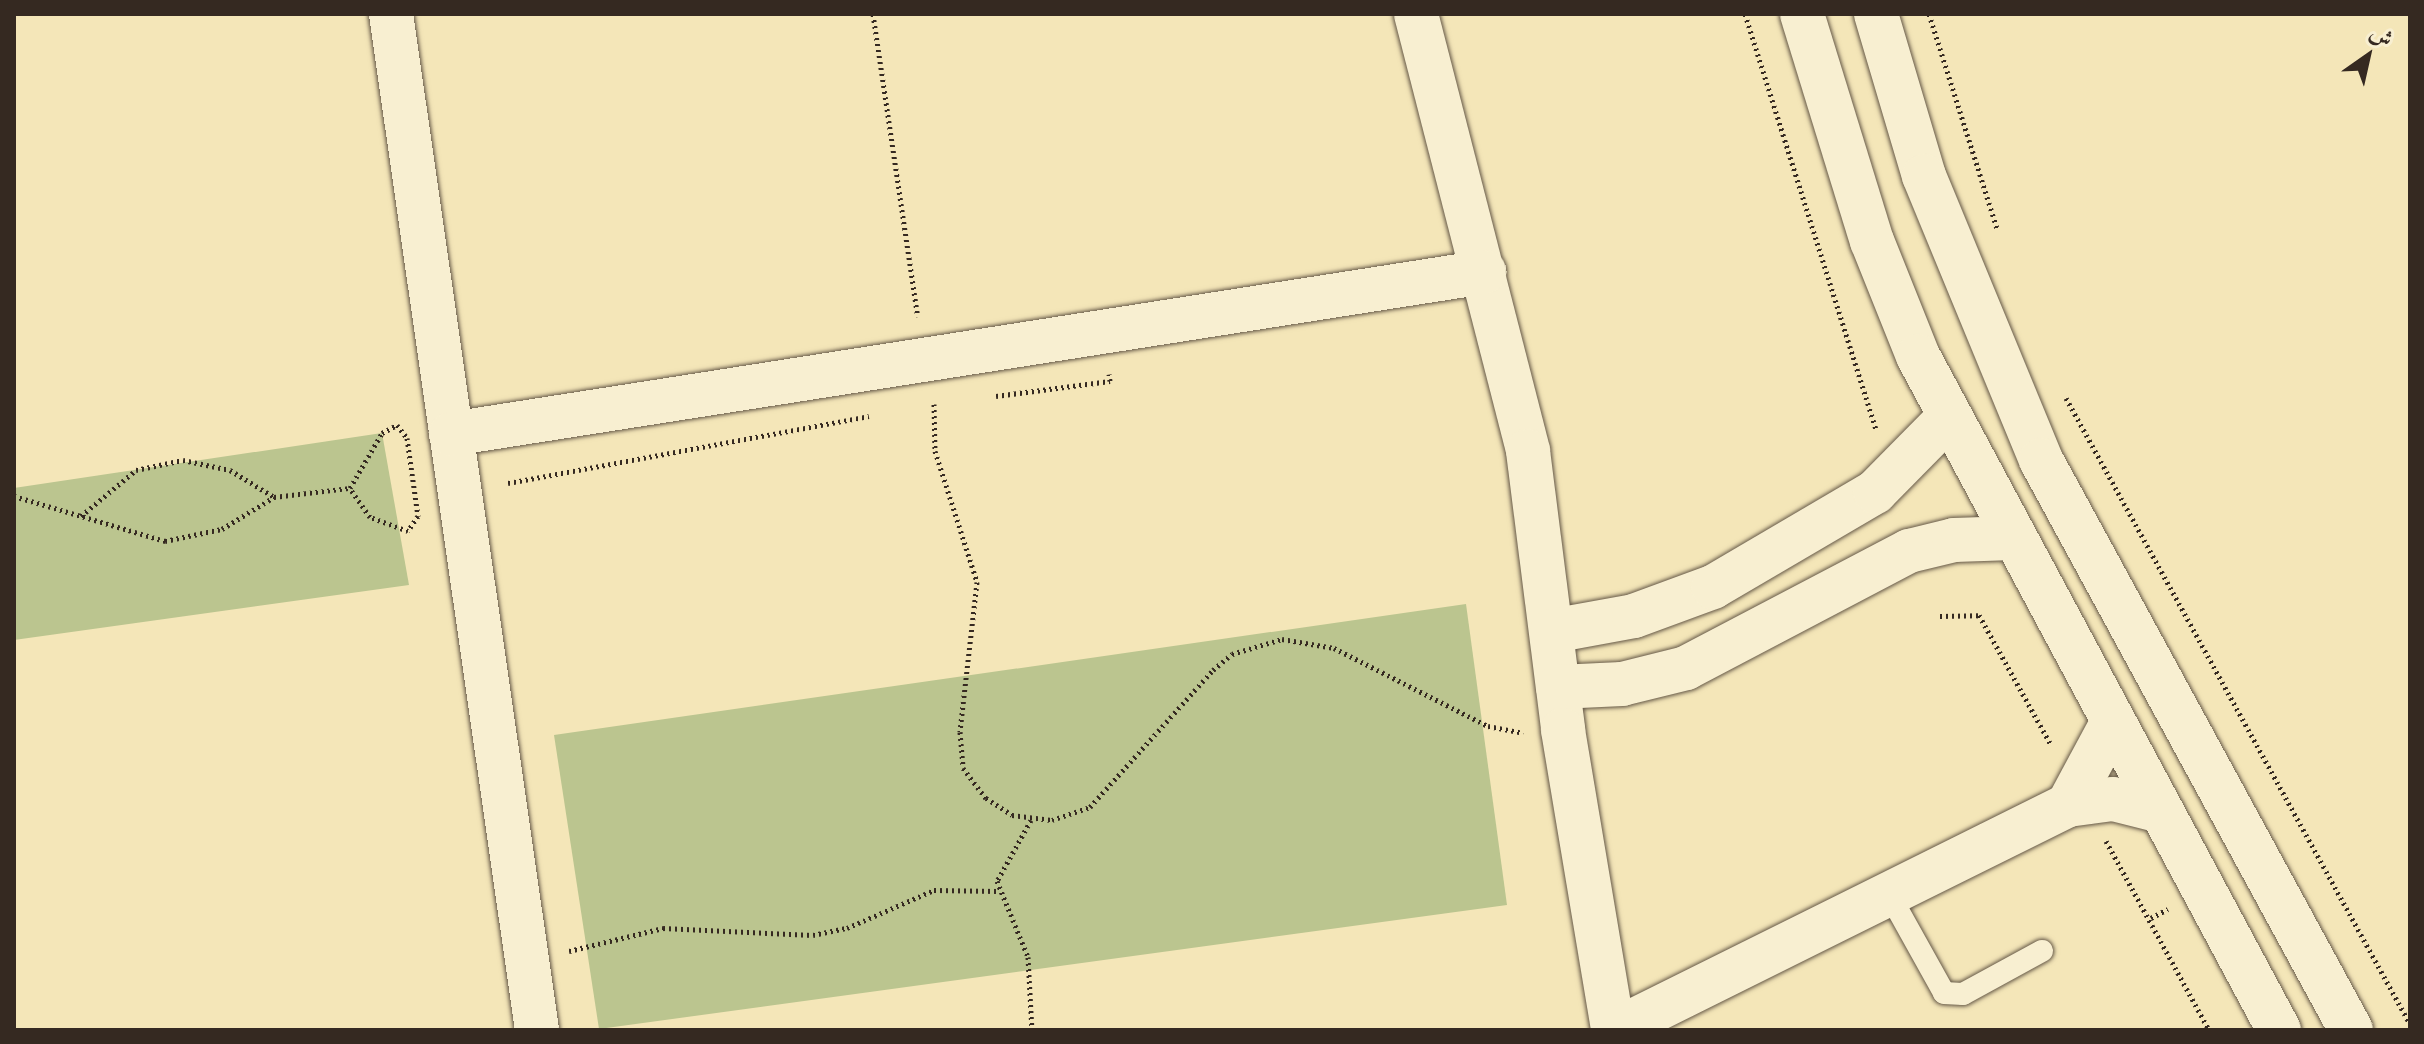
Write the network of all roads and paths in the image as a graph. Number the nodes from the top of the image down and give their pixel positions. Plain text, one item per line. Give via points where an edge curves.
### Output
1 (391, 14) edge
2 (873, 14) edge
3 (1416, 14) edge
4 (1745, 14) edge
5 (1802, 14) edge
6 (1876, 14) edge
7 (1929, 14) edge
8 (2001, 242) dead end
9 (1484, 272) junction
10 (1102, 331) junction
11 (924, 360) junction
12 (2063, 391) dead end
13 (990, 397) dead end
14 (944, 403) dead end
15 (929, 405) junction
16 (883, 414) dead end
17 (1949, 417) junction
18 (451, 434) junction
19 (508, 483) dead end
20 (350, 488) junction
21 (1875, 492) junction
22 (14, 496) edge
23 (274, 497) junction
24 (81, 516) junction
25 (2013, 538) junction
26 (1713, 587) junction
27 (1940, 616) dead end
28 (1552, 631) junction
29 (1746, 640) junction
30 (1558, 687) junction
31 (2111, 725) junction
32 (1563, 730) junction
33 (2053, 749) dead end
34 (2157, 810) junction
35 (2082, 815) junction
36 (1031, 820) junction
37 (998, 891) junction
38 (1889, 894) junction
39 (2170, 908) dead end
40 (2151, 918) junction
41 (2042, 951) dead end
42 (528, 970) junction
43 (2410, 1024) edge
44 (537, 1030) edge
45 (1032, 1030) edge
46 (1614, 1030) edge
47 (2209, 1030) edge
48 (2279, 1030) edge
49 (2351, 1030) edge

1 - 18 street
2 - 11 path
3 - 9 street
4 - 21 path via 1885,457 1866,481
5 - 17 street via 1872,241
6 - 49 street via 1924,176 2041,460
7 - 8 path
9 - 10 street
9 - 28 street via 1528,451
10 - 11 street
10 - 13 path via 1110,381
11 - 15 path
11 - 18 street
12 - 43 path
14 - 15 path
15 - 36 path via 935,451 977,582 960,732 963,768 986,798
16 - 19 path
17 - 21 street
17 - 25 street
18 - 42 street
20 - 20 path via 370,517 414,529 404,430 388,426
20 - 23 path
21 - 26 street
22 - 24 path
23 - 24 path via 222,529 165,541 107,529
23 - 24 path via 230,470 183,460 136,470
25 - 29 street via 1954,540 1909,551
25 - 31 street
26 - 28 street via 1634,616
26 - 29 street via 1718,620
27 - 33 path via 1979,615
28 - 30 street
29 - 30 street via 1654,678
30 - 32 street
31 - 34 street
31 - 35 street
32 - 36 path via 1488,726 1334,648 1282,639 1232,654 1213,670 1090,807
32 - 46 street
34 - 35 street via 2113,799
34 - 48 street
35 - 38 street
35 - 40 path
36 - 37 path via 1003,861
37 - 42 path via 934,890 847,928 813,935 663,928 617,936
37 - 45 path via 1028,957
38 - 41 lane via 1944,993 1963,994
38 - 46 street
39 - 40 path
40 - 47 path
42 - 44 street

